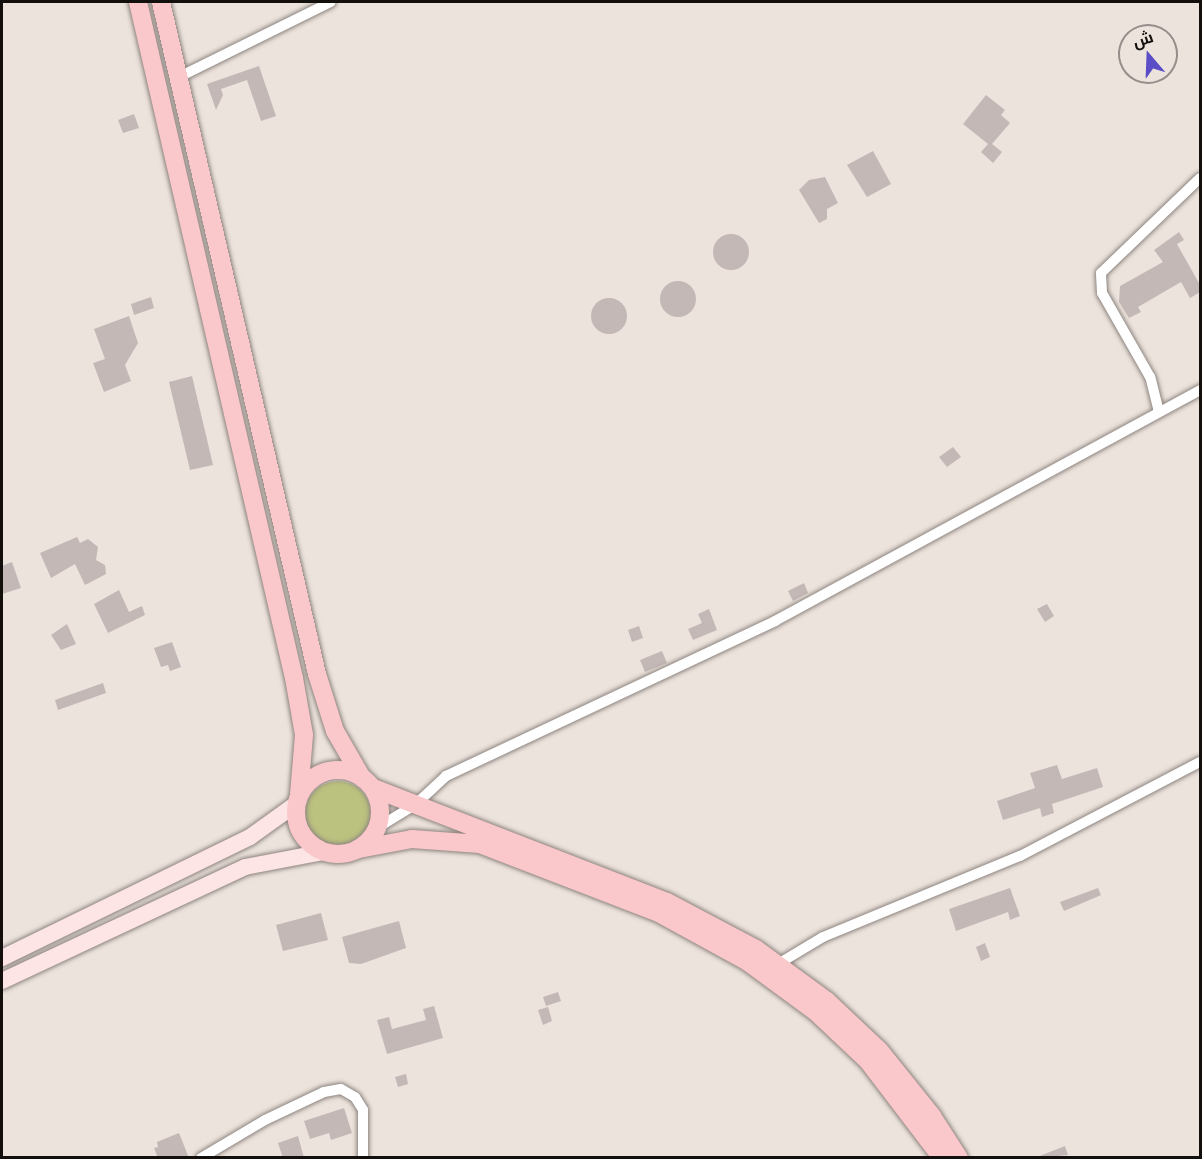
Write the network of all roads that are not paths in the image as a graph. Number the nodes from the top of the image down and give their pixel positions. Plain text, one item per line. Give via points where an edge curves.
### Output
1 (138, 2) edge
2 (161, 2) edge
3 (331, 2) edge
4 (179, 77) junction
5 (1200, 178) edge
6 (1200, 390) edge
7 (1159, 412) junction
8 (1200, 762) edge
9 (368, 783) junction
10 (298, 799) junction
11 (416, 804) junction
12 (377, 828) junction
13 (359, 849) junction
14 (324, 852) junction
15 (2, 958) edge
16 (778, 964) junction
17 (2, 981) edge
18 (201, 1158) edge
19 (363, 1158) edge
20 (942, 1158) edge
21 (959, 1158) edge

1 - 10 main road via 294,678 304,735
2 - 4 main road
3 - 4 street
4 - 9 main road via 317,674 334,731
5 - 7 street via 1101,273 1102,293 1150,376
6 - 7 street
7 - 11 street via 765,626 446,776
8 - 16 street via 1020,856 823,937
9 - 10 main road via 346,771 327,771 310,780
9 - 11 main road
9 - 12 main road via 379,807
10 - 14 main road via 301,833
10 - 15 main road via 250,837
11 - 12 street
11 - 16 main road via 667,902
12 - 13 main road
13 - 14 main road via 342,854
13 - 20 main road via 412,839 480,844 659,913 748,962 816,1012 868,1061
14 - 17 main road via 245,867
16 - 21 main road via 879,1050 932,1116
18 - 19 street via 265,1120 324,1092 340,1089 355,1096 363,1110

